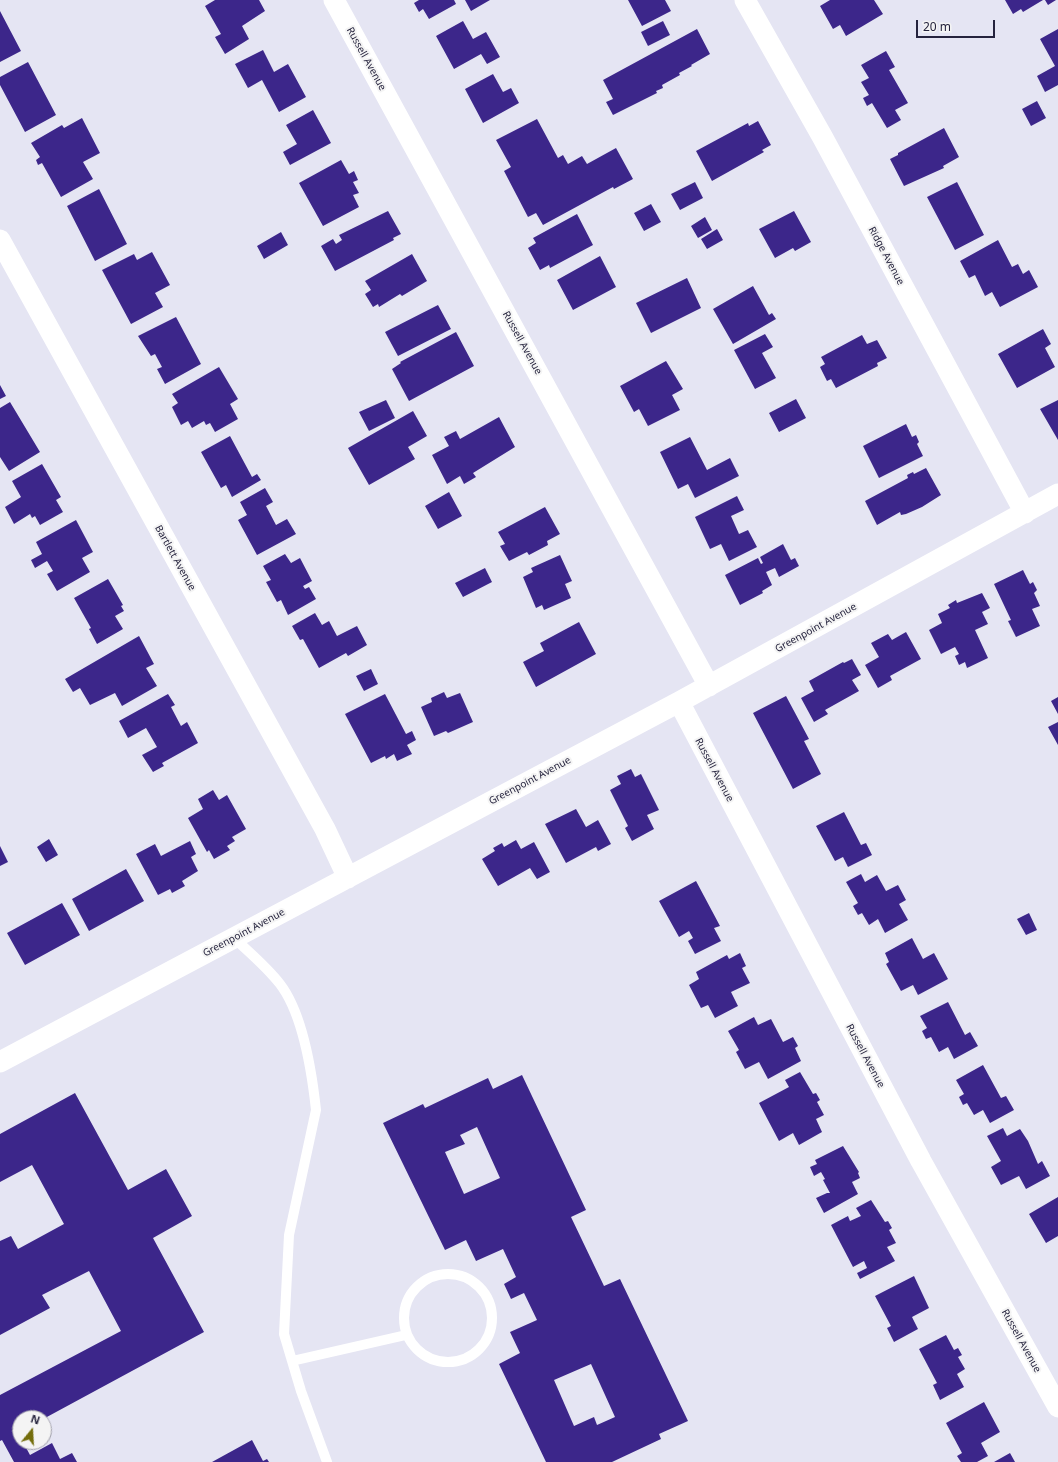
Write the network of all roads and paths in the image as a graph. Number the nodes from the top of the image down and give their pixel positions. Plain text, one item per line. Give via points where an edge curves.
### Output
1 (334, 0) edge
2 (745, 0) edge
3 (0, 240) edge
4 (1057, 498) edge
5 (1024, 513) junction
6 (709, 686) junction
7 (679, 702) junction
8 (348, 878) junction
9 (234, 938) junction
10 (0, 1062) edge
11 (406, 1335) junction
12 (292, 1361) junction
13 (1058, 1407) edge
14 (327, 1462) edge

1 - 6 street, Russell Avenue
2 - 5 street, Ridge Avenue via 823,138
3 - 8 street, Bartlett Avenue via 325,829
4 - 5 street, Greenpoint Avenue
5 - 6 street, Greenpoint Avenue
6 - 7 street, Greenpoint Avenue
7 - 8 street, Greenpoint Avenue
7 - 13 street, Russell Avenue via 920,1161
8 - 9 street, Greenpoint Avenue
9 - 10 street, Greenpoint Avenue
9 - 12 lane via 270,972 292,1007 305,1044 316,1110 289,1235 284,1334
11 - 11 lane via 414,1348 426,1357 441,1362 456,1362 470,1356 483,1345 490,1330 492,1314 487,1298 476,1284 462,1276 445,1274 429,1278 415,1288 406,1302 403,1318
11 - 12 lane
12 - 14 lane

